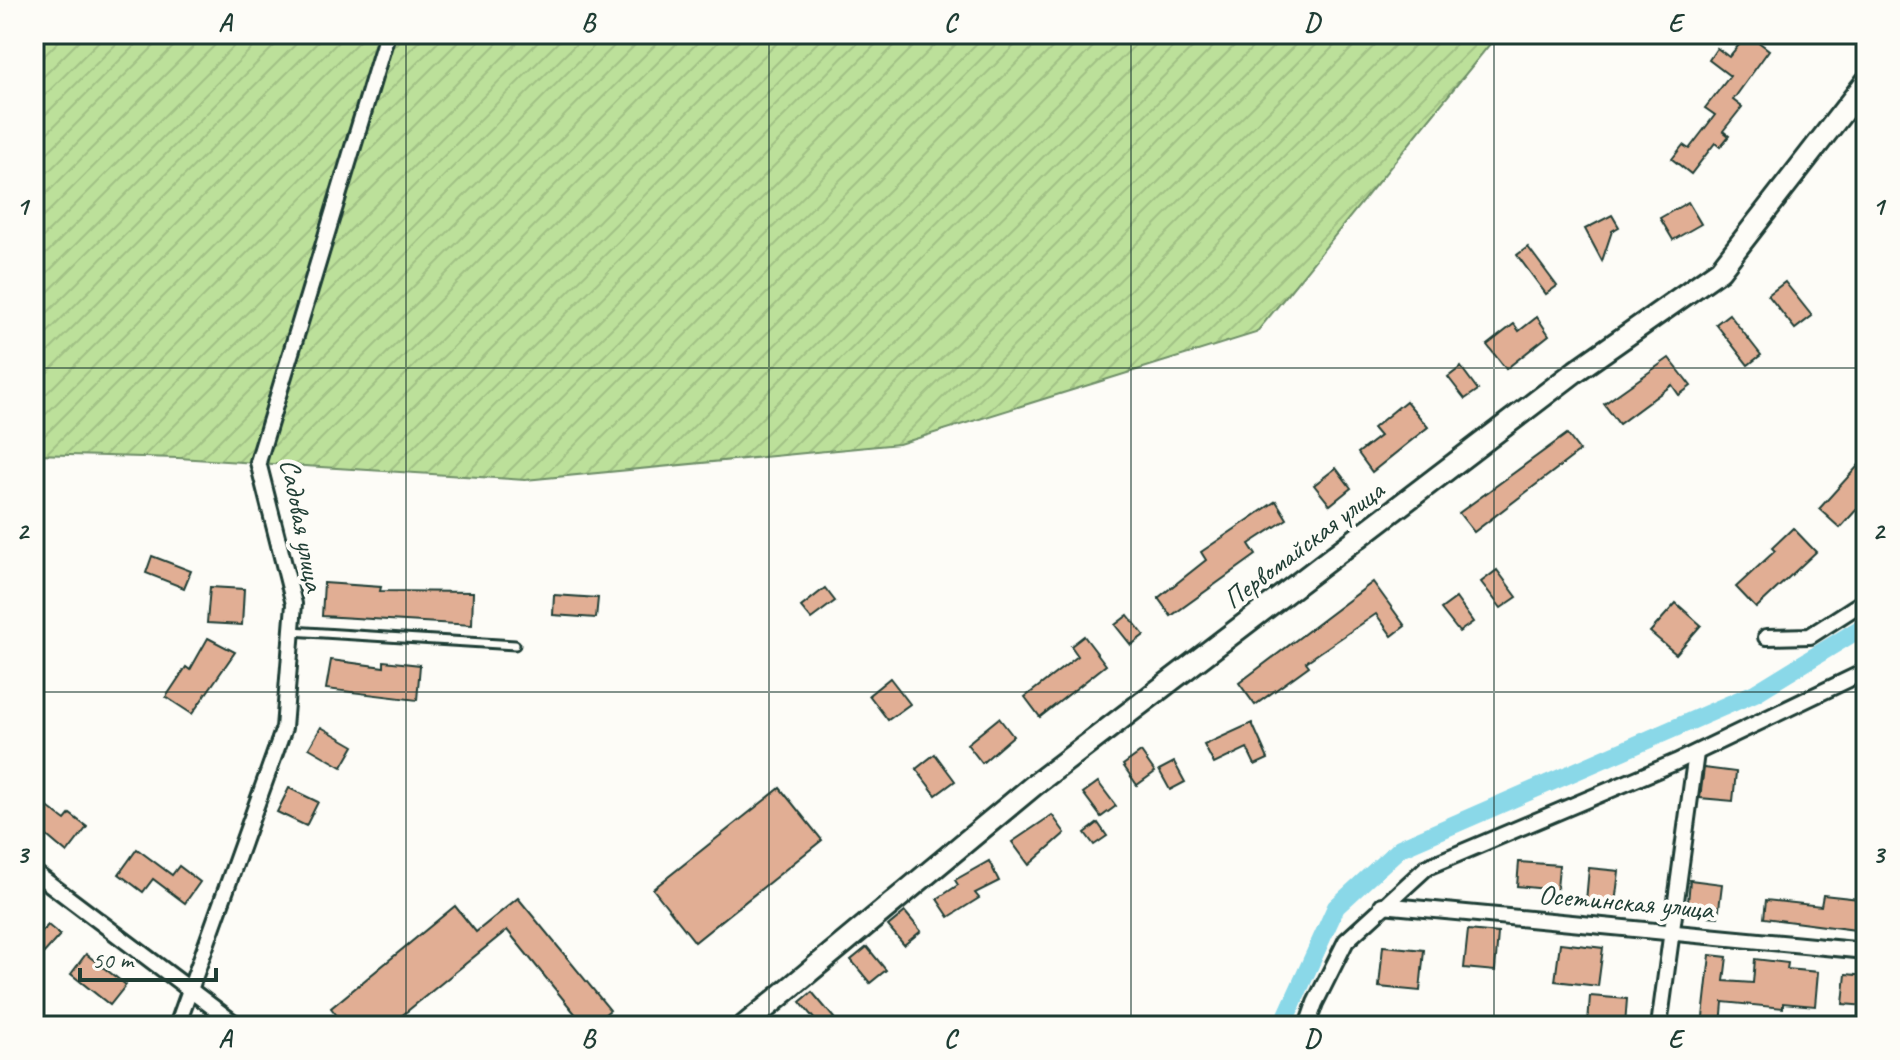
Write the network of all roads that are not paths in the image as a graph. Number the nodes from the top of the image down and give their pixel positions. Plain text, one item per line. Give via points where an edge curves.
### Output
1 (387, 34) edge
2 (1866, 82) edge
3 (1866, 600) edge
4 (291, 631) junction
5 (1766, 637) dead end
6 (515, 645) dead end
7 (1866, 671) edge
8 (1696, 753) junction
9 (34, 872) edge
10 (1382, 905) junction
11 (1669, 931) junction
12 (1866, 951) edge
13 (191, 991) junction
14 (177, 1026) edge
15 (238, 1026) edge
16 (744, 1026) edge
17 (1307, 1026) edge
18 (1659, 1026) edge

1 - 4 street, Садовая улица via 258,462 294,604
2 - 16 main road, Первомайская улица via 1720,270 1576,371 1033,786
3 - 5 street via 1810,636
4 - 6 lane
4 - 13 street, Садовая улица via 284,728
7 - 8 street
8 - 10 street via 1427,867
8 - 11 street
9 - 13 street
10 - 11 street, Осетинская улица
10 - 17 street via 1346,941
11 - 12 street, Осетинская улица
11 - 18 street
13 - 14 street, Садовая улица
13 - 15 street

